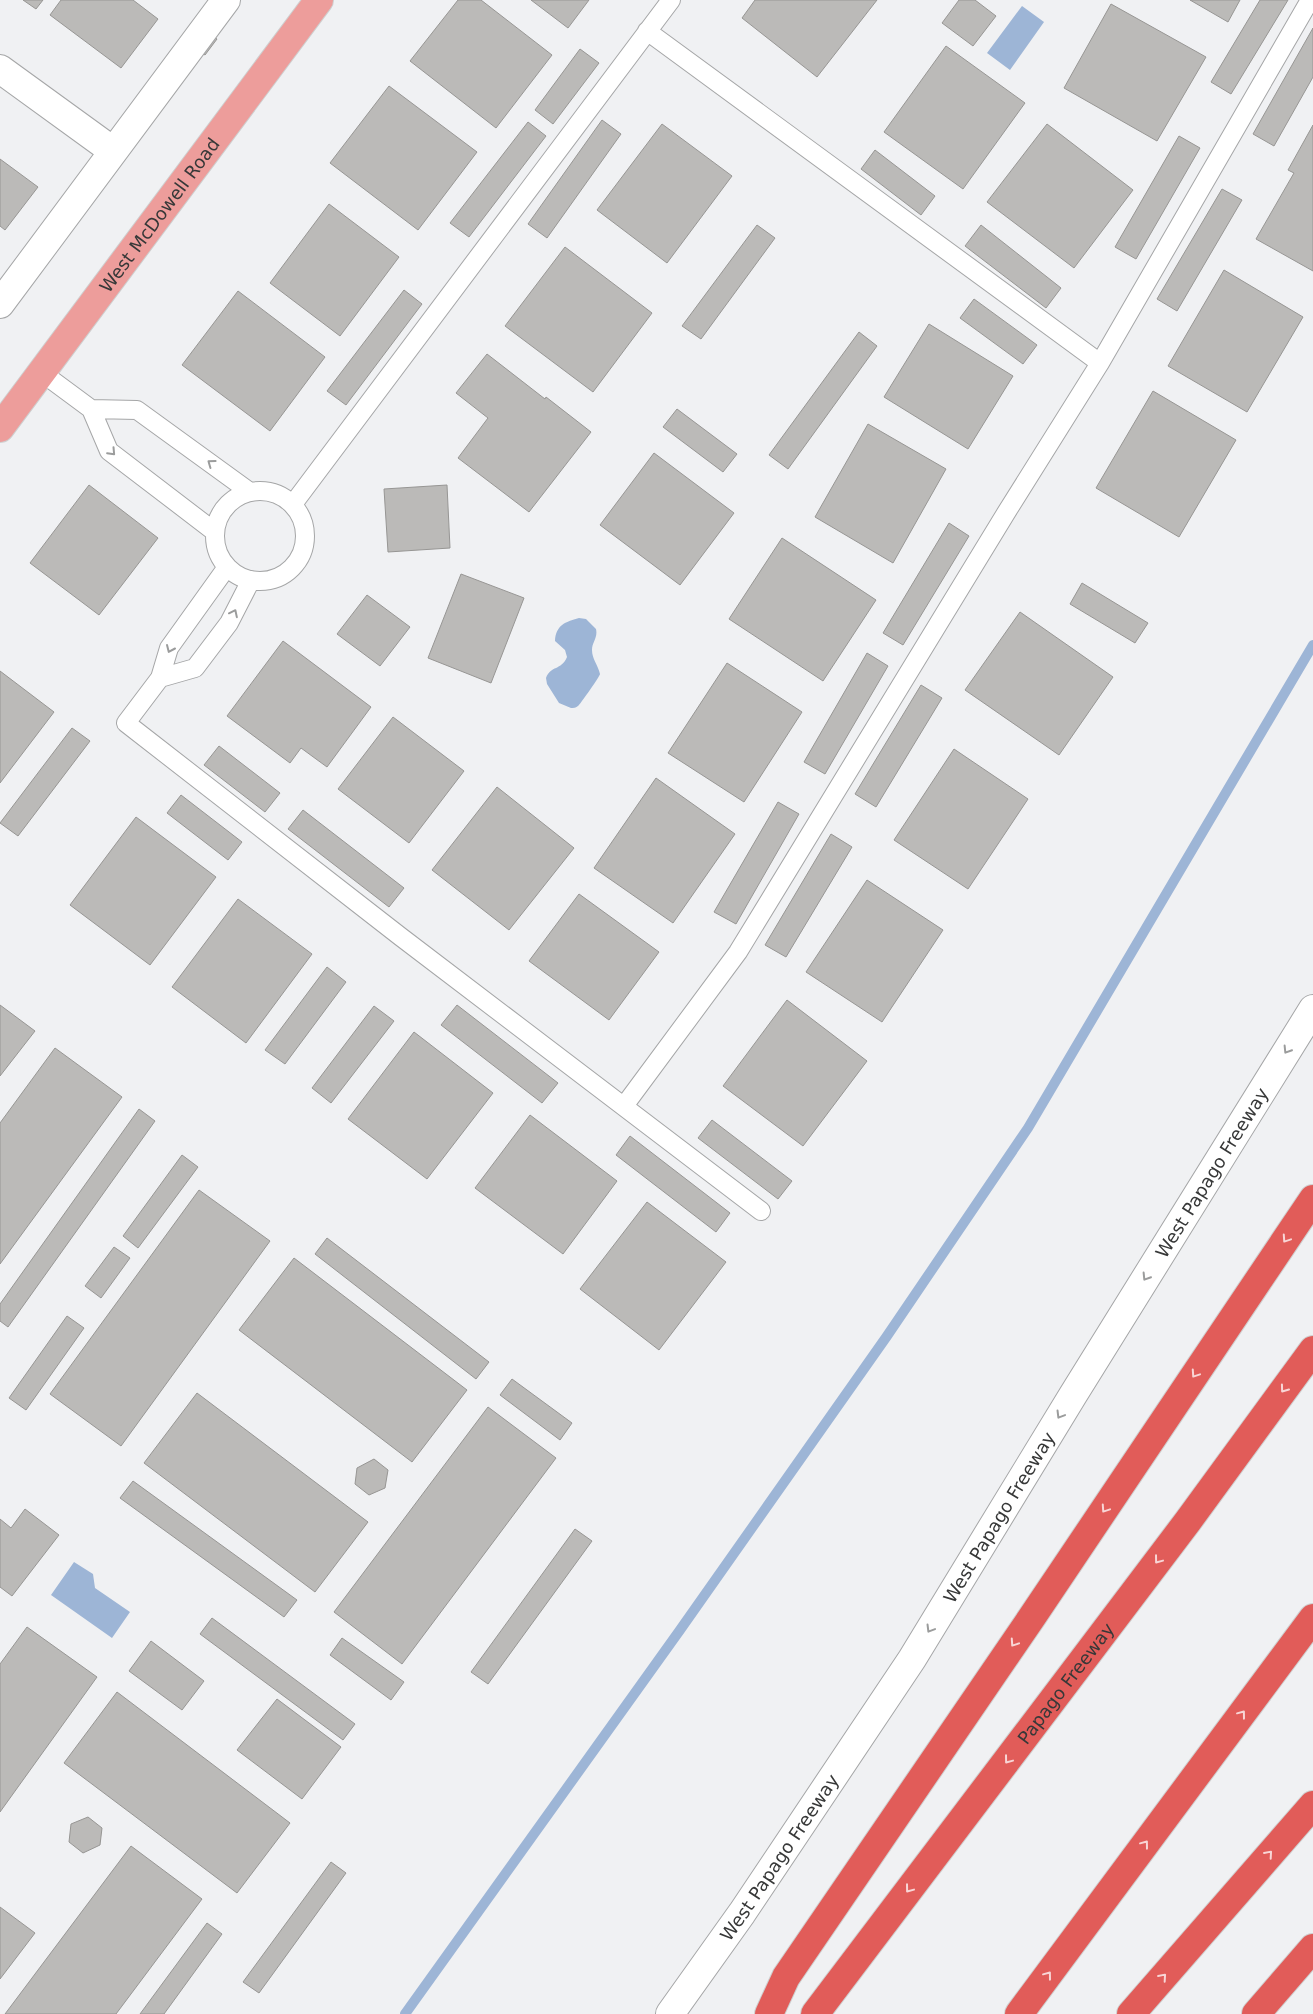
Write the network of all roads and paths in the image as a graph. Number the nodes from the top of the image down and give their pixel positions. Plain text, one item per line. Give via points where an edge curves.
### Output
1 (226, 0) edge
2 (319, 0) edge
3 (670, 0) edge
4 (1310, 0) edge
5 (647, 31) junction
6 (0, 68) edge
7 (113, 151) junction
8 (0, 304) edge
9 (1100, 363) junction
10 (41, 372) junction
11 (91, 409) junction
12 (0, 428) edge
13 (250, 492) junction
14 (293, 504) junction
15 (214, 532) junction
16 (228, 567) junction
17 (251, 580) junction
18 (160, 678) junction
19 (1313, 1009) edge
20 (624, 1106) junction
21 (1313, 1198) edge
22 (761, 1211) dead end
23 (1313, 1350) edge
24 (1313, 1618) edge
25 (1313, 1805) edge
26 (1313, 1948) edge
27 (1313, 1963) edge
28 (670, 2014) edge
29 (768, 2014) edge
30 (815, 2014) edge
31 (1019, 2014) edge
32 (1131, 2014) edge
33 (1256, 2014) edge
34 (1264, 2014) edge

1 - 7 main road
2 - 10 main road, West McDowell Road
3 - 5 lane
4 - 9 lane
5 - 9 lane
5 - 14 lane
6 - 7 main road
7 - 8 main road
9 - 20 lane via 738,952
10 - 11 lane
10 - 12 main road, West McDowell Road
13 -> 11 lane via 137,410
11 -> 15 lane via 109,451
13 - 14 lane via 271,492
13 - 15 lane via 226,506
14 - 17 lane via 305,532 301,556 280,576
15 - 16 lane via 218,552
16 - 17 lane
16 -> 18 lane via 169,648
18 -> 17 lane via 195,668 230,623
18 - 20 lane via 126,723
19 -> 28 main road, West Papago Freeway via 912,1659 742,1913
20 - 22 lane
21 -> 29 highway via 786,1977
23 -> 30 highway, Papago Freeway via 1188,1521
31 -> 24 highway
32 -> 25 highway
26 - 33 highway
27 - 34 main road

